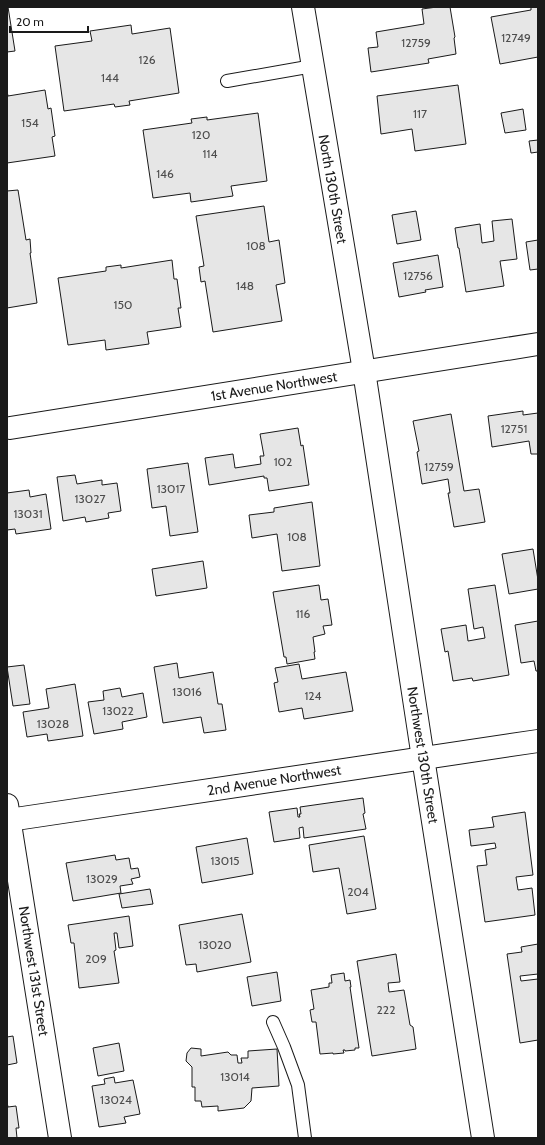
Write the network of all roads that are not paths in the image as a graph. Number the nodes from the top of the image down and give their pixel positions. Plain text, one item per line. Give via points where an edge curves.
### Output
1 (303, 7) edge
2 (313, 66) junction
3 (227, 81) dead end
4 (538, 344) edge
5 (364, 372) junction
6 (10, 428) dead end
7 (538, 740) edge
8 (423, 758) junction
9 (8, 812) edge
10 (273, 1022) dead end
11 (60, 1138) edge
12 (305, 1138) edge
13 (483, 1138) edge

1 - 2 street, North 130th Street
2 - 3 lane
2 - 5 street, North 130th Street
4 - 5 street, 1st Avenue Northwest
5 - 6 street, 1st Avenue Northwest
5 - 8 street, Northwest 130th Street
7 - 8 street, 2nd Avenue Northwest
8 - 9 street, 2nd Avenue Northwest
8 - 13 street, Northwest 130th Street
9 - 11 street, Northwest 131st Street
10 - 12 lane via 298,1086

